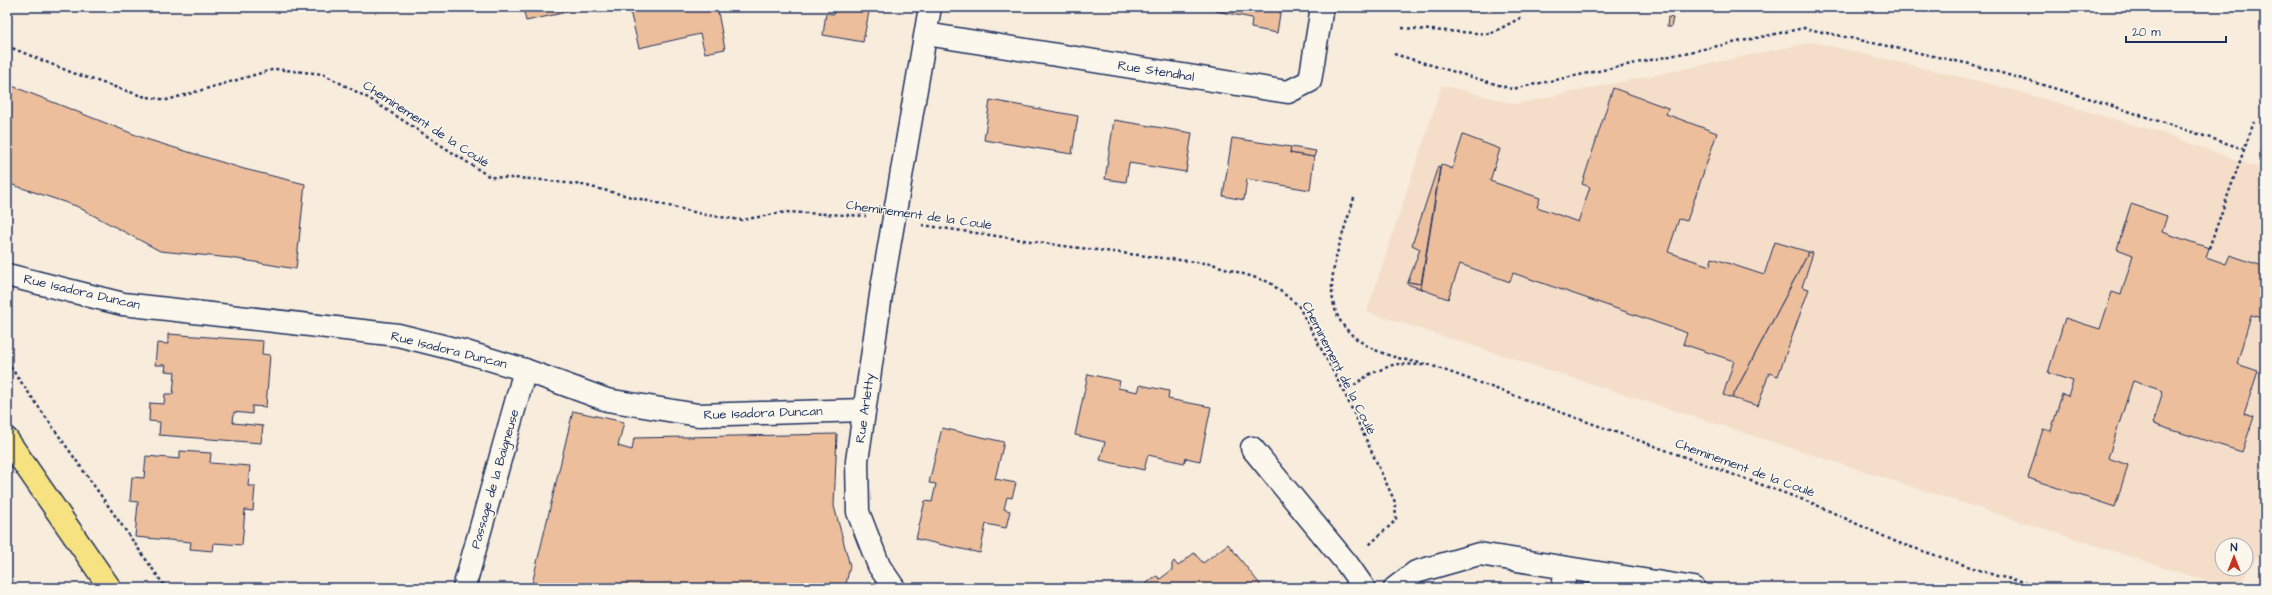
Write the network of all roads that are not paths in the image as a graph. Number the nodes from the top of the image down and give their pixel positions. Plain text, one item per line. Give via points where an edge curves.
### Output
1 (930, 7) edge
2 (1322, 7) edge
3 (926, 34) junction
4 (7, 275) edge
5 (525, 370) junction
6 (864, 410) junction
7 (7, 439) edge
8 (1252, 448) dead end
9 (1564, 578) edge
10 (110, 588) edge
11 (464, 588) edge
12 (894, 588) edge
13 (1364, 588) edge
14 (1395, 588) edge
15 (1694, 588) edge

1 - 3 street
2 - 3 street, Rue Stendhal via 1310,81 1288,92
3 - 6 street, Rue Arletty
4 - 5 street, Rue Isadora Duncan via 123,304 398,335
5 - 6 street, Rue Isadora Duncan via 607,400 698,415
5 - 11 street, Passage de la Baigneuse
6 - 12 street, Rue Arletty via 857,461 858,512 879,566
7 - 10 main road
8 - 13 street
9 - 14 street via 1479,554 1416,572
9 - 15 street

